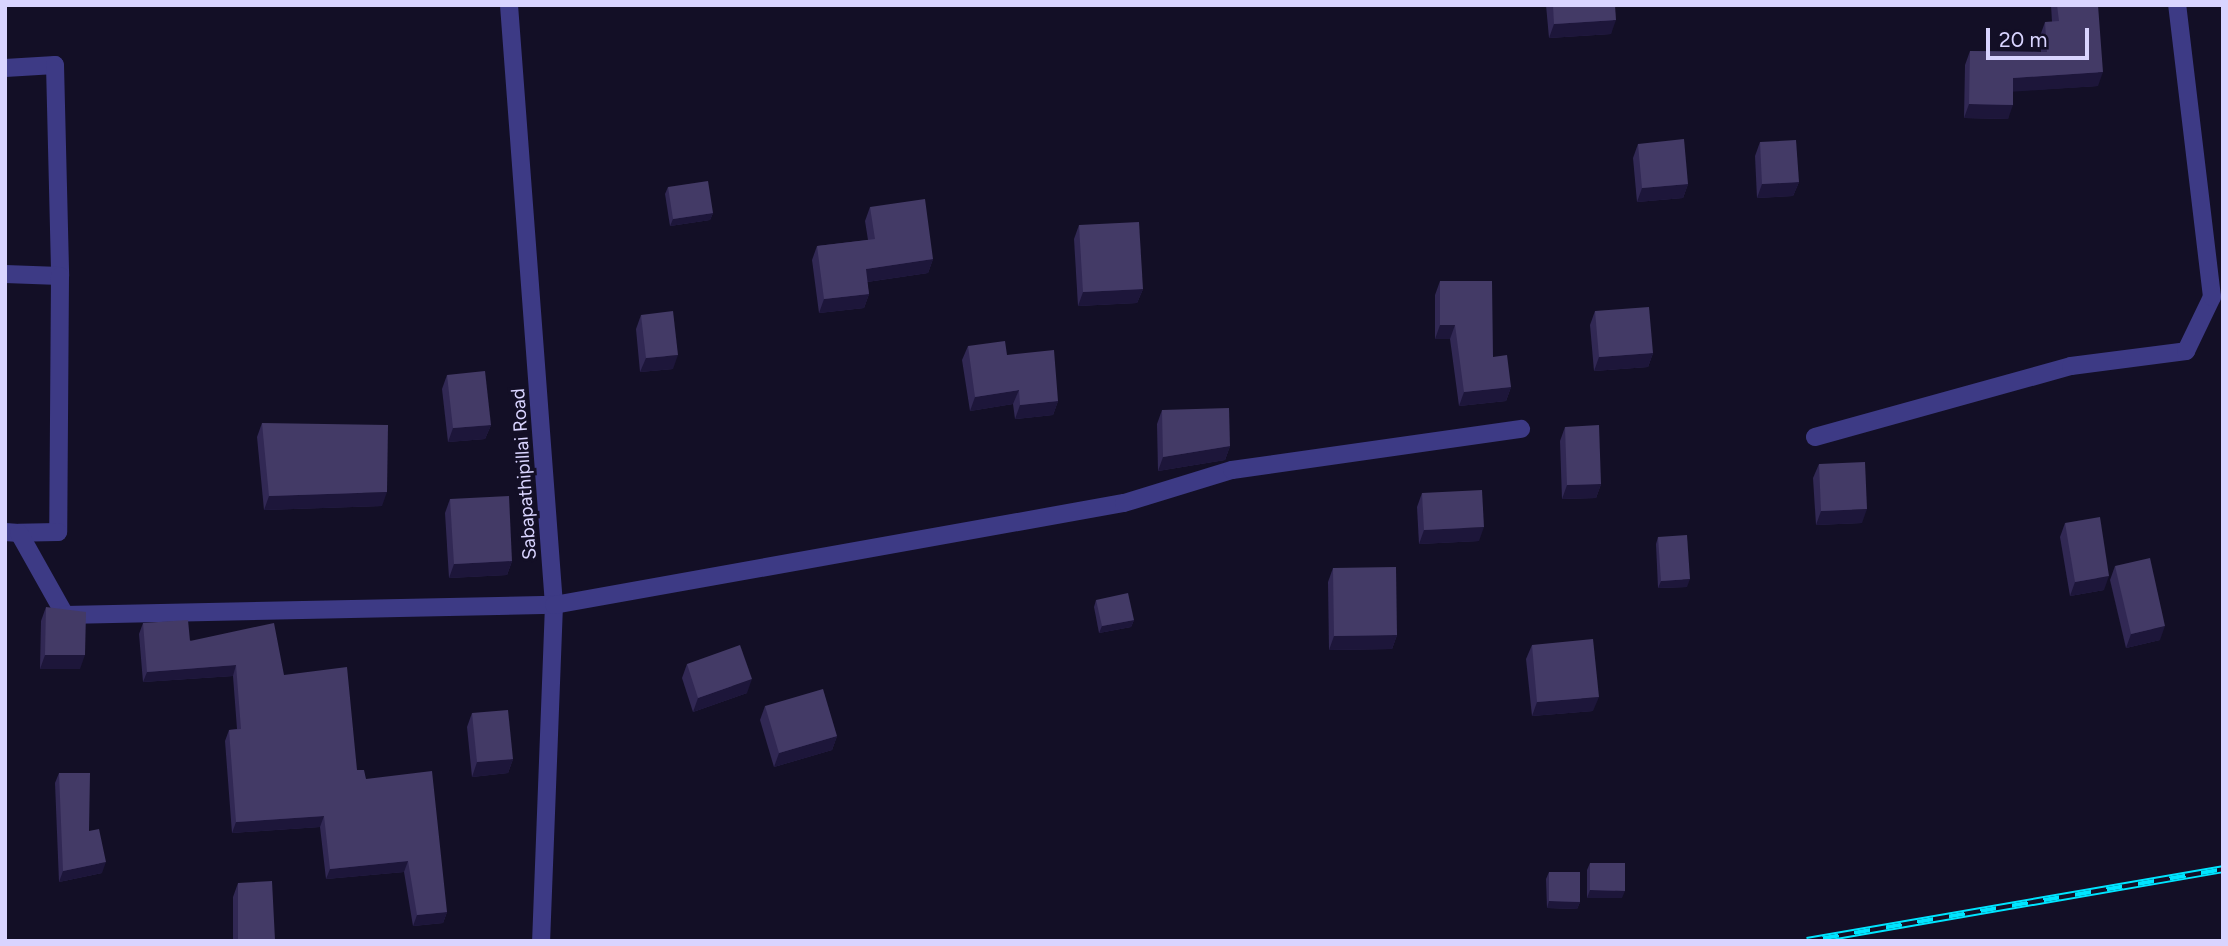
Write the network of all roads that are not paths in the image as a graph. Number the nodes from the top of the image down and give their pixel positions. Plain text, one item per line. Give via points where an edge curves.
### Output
1 (509, 5) edge
2 (2178, 5) edge
3 (5, 68) edge
4 (5, 274) edge
5 (60, 276) junction
6 (1521, 429) dead end
7 (1815, 436) dead end
8 (12, 532) edge
9 (554, 604) junction
10 (541, 941) edge

1 - 9 street, Sabapathipillai Road
2 - 7 street via 2212,297 2186,351 2071,366
3 - 5 street via 55,65
4 - 5 street
5 - 8 street via 58,532
6 - 9 street via 1232,470 1124,503
8 - 9 street via 65,615
9 - 10 street, Sabapathipillai Road

